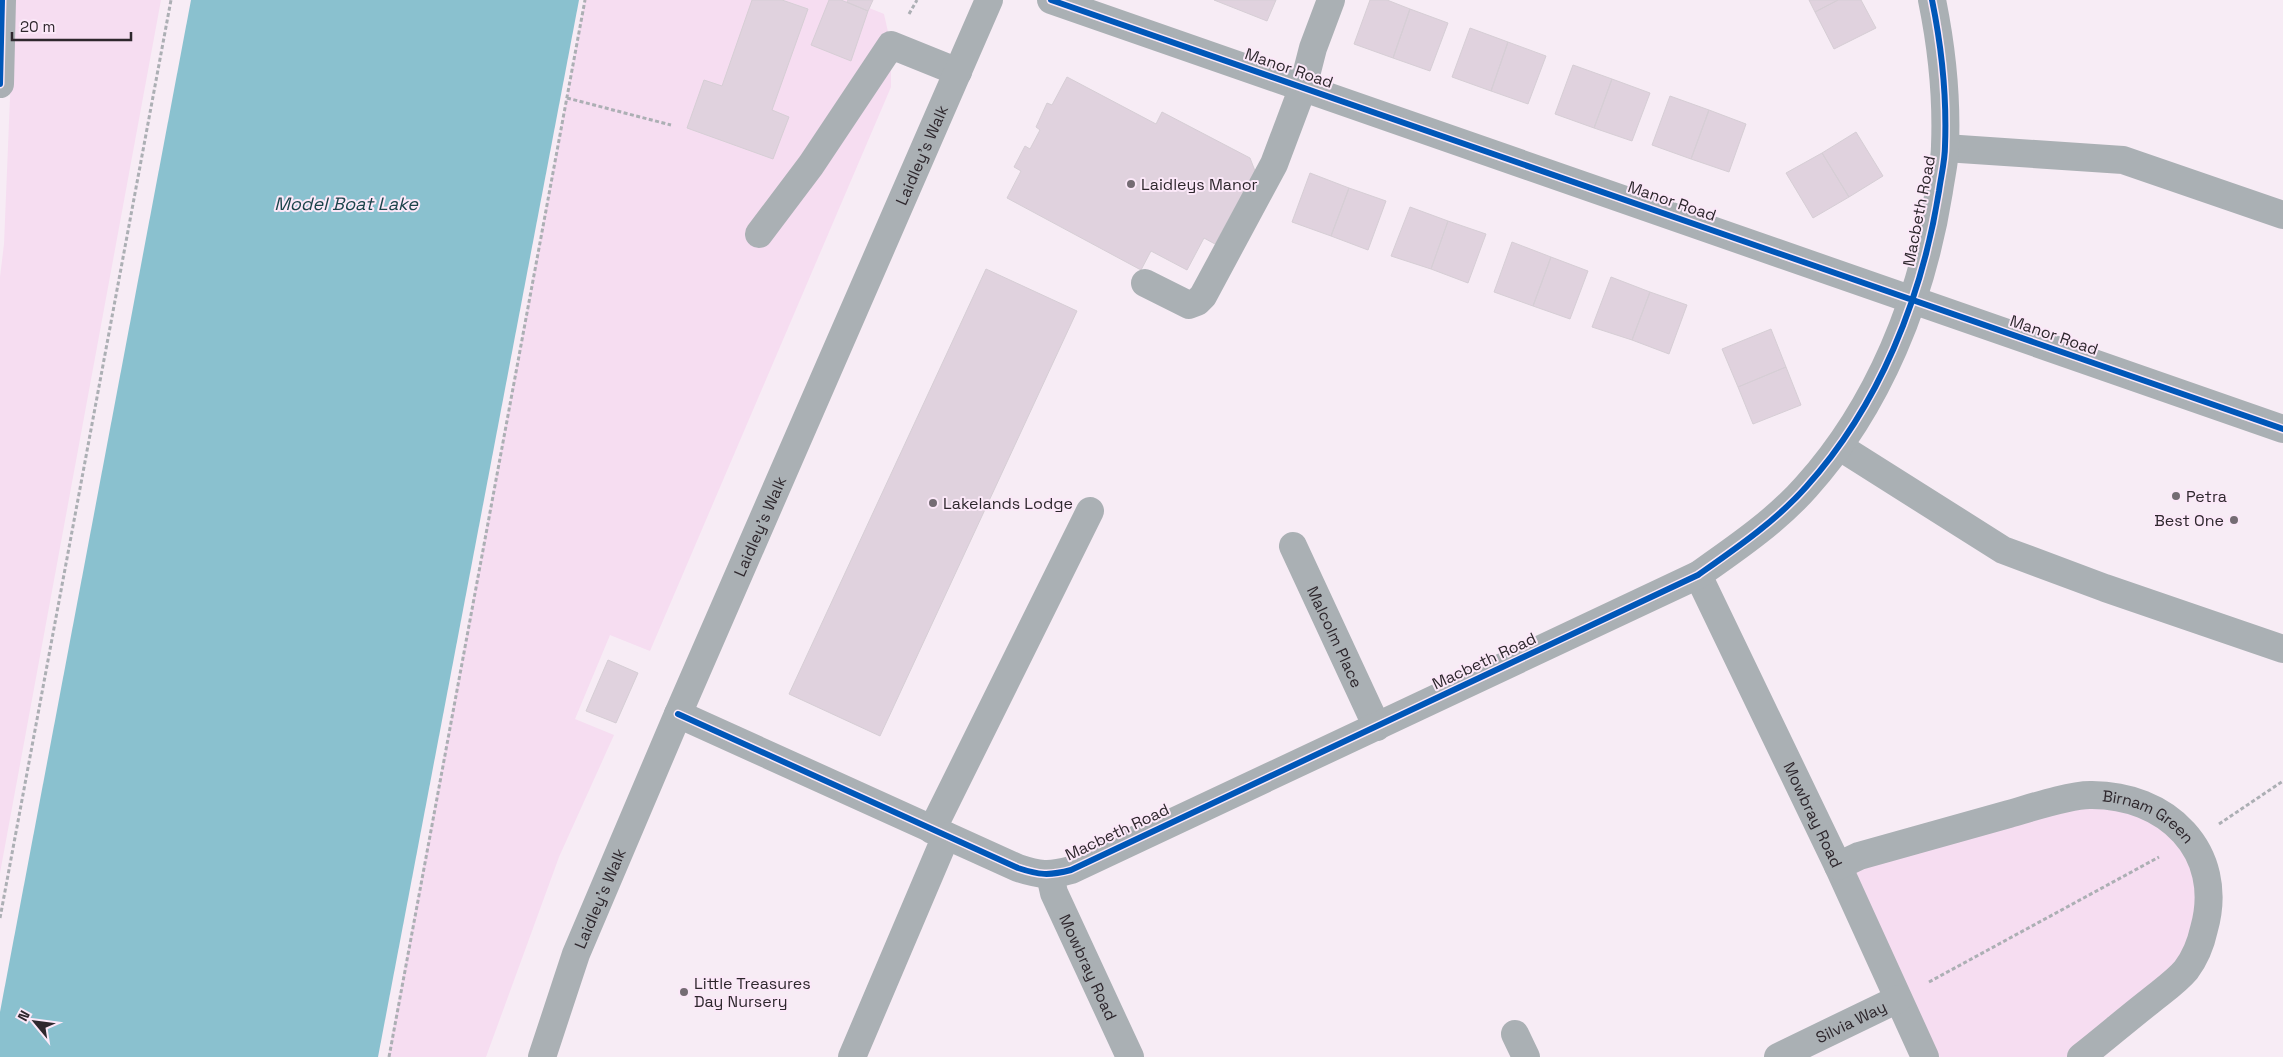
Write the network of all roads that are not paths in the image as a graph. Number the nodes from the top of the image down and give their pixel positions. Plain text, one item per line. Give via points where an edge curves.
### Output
1 (2, 0) edge
2 (989, 0) edge
3 (1051, 0) edge
4 (1331, 0) edge
5 (1932, 0) edge
6 (958, 72) junction
7 (0, 84) edge
8 (1303, 87) junction
9 (1945, 148) junction
10 (2283, 215) edge
11 (759, 234) dead end
12 (1145, 283) dead end
13 (1912, 300) junction
14 (2283, 429) edge
15 (1840, 447) junction
16 (1090, 511) dead end
17 (1293, 546) dead end
18 (1698, 575) junction
19 (2283, 649) edge
20 (678, 714) junction
21 (1377, 727) junction
22 (939, 833) junction
23 (1838, 866) junction
24 (1050, 875) junction
25 (1898, 999) junction
26 (542, 1057) edge
27 (852, 1057) edge
28 (1130, 1057) edge
29 (1778, 1057) edge
30 (1925, 1057) edge
31 (2081, 1057) edge

1 - 7 street
2 - 6 street, Laidley's Walk
3 - 8 street, Manor Road
4 - 8 street
5 - 9 street, Macbeth Road via 1942,46 1946,88
6 - 11 street via 891,45 811,164
6 - 20 street, Laidley's Walk
8 - 12 street via 1274,164 1203,296 1189,305
8 - 13 street, Manor Road
9 - 10 street via 2123,160
9 - 13 street, Macbeth Road via 1934,224
13 - 14 street, Manor Road
13 - 15 street, Macbeth Road via 1880,378
15 - 18 street, Macbeth Road via 1805,488 1771,520
15 - 19 street via 2003,550
16 - 22 street
17 - 21 street, Malcolm Place
18 - 21 street, Macbeth Road
18 - 23 street, Mowbray Road
20 - 22 street, Macbeth Road
20 - 26 street, Laidley's Walk via 576,954
21 - 24 street, Macbeth Road via 1071,870
22 - 24 street, Macbeth Road via 1018,868
22 - 27 street
23 - 25 street, Mowbray Road
23 - 31 street, Birnam Green via 1859,856 2088,795 2115,796 2143,804 2170,818 2203,859 2209,883 2209,913 2200,945 2185,970
24 - 28 street, Mowbray Road via 1054,893
25 - 29 street, Silvia Way
25 - 30 street, Mowbray Road

